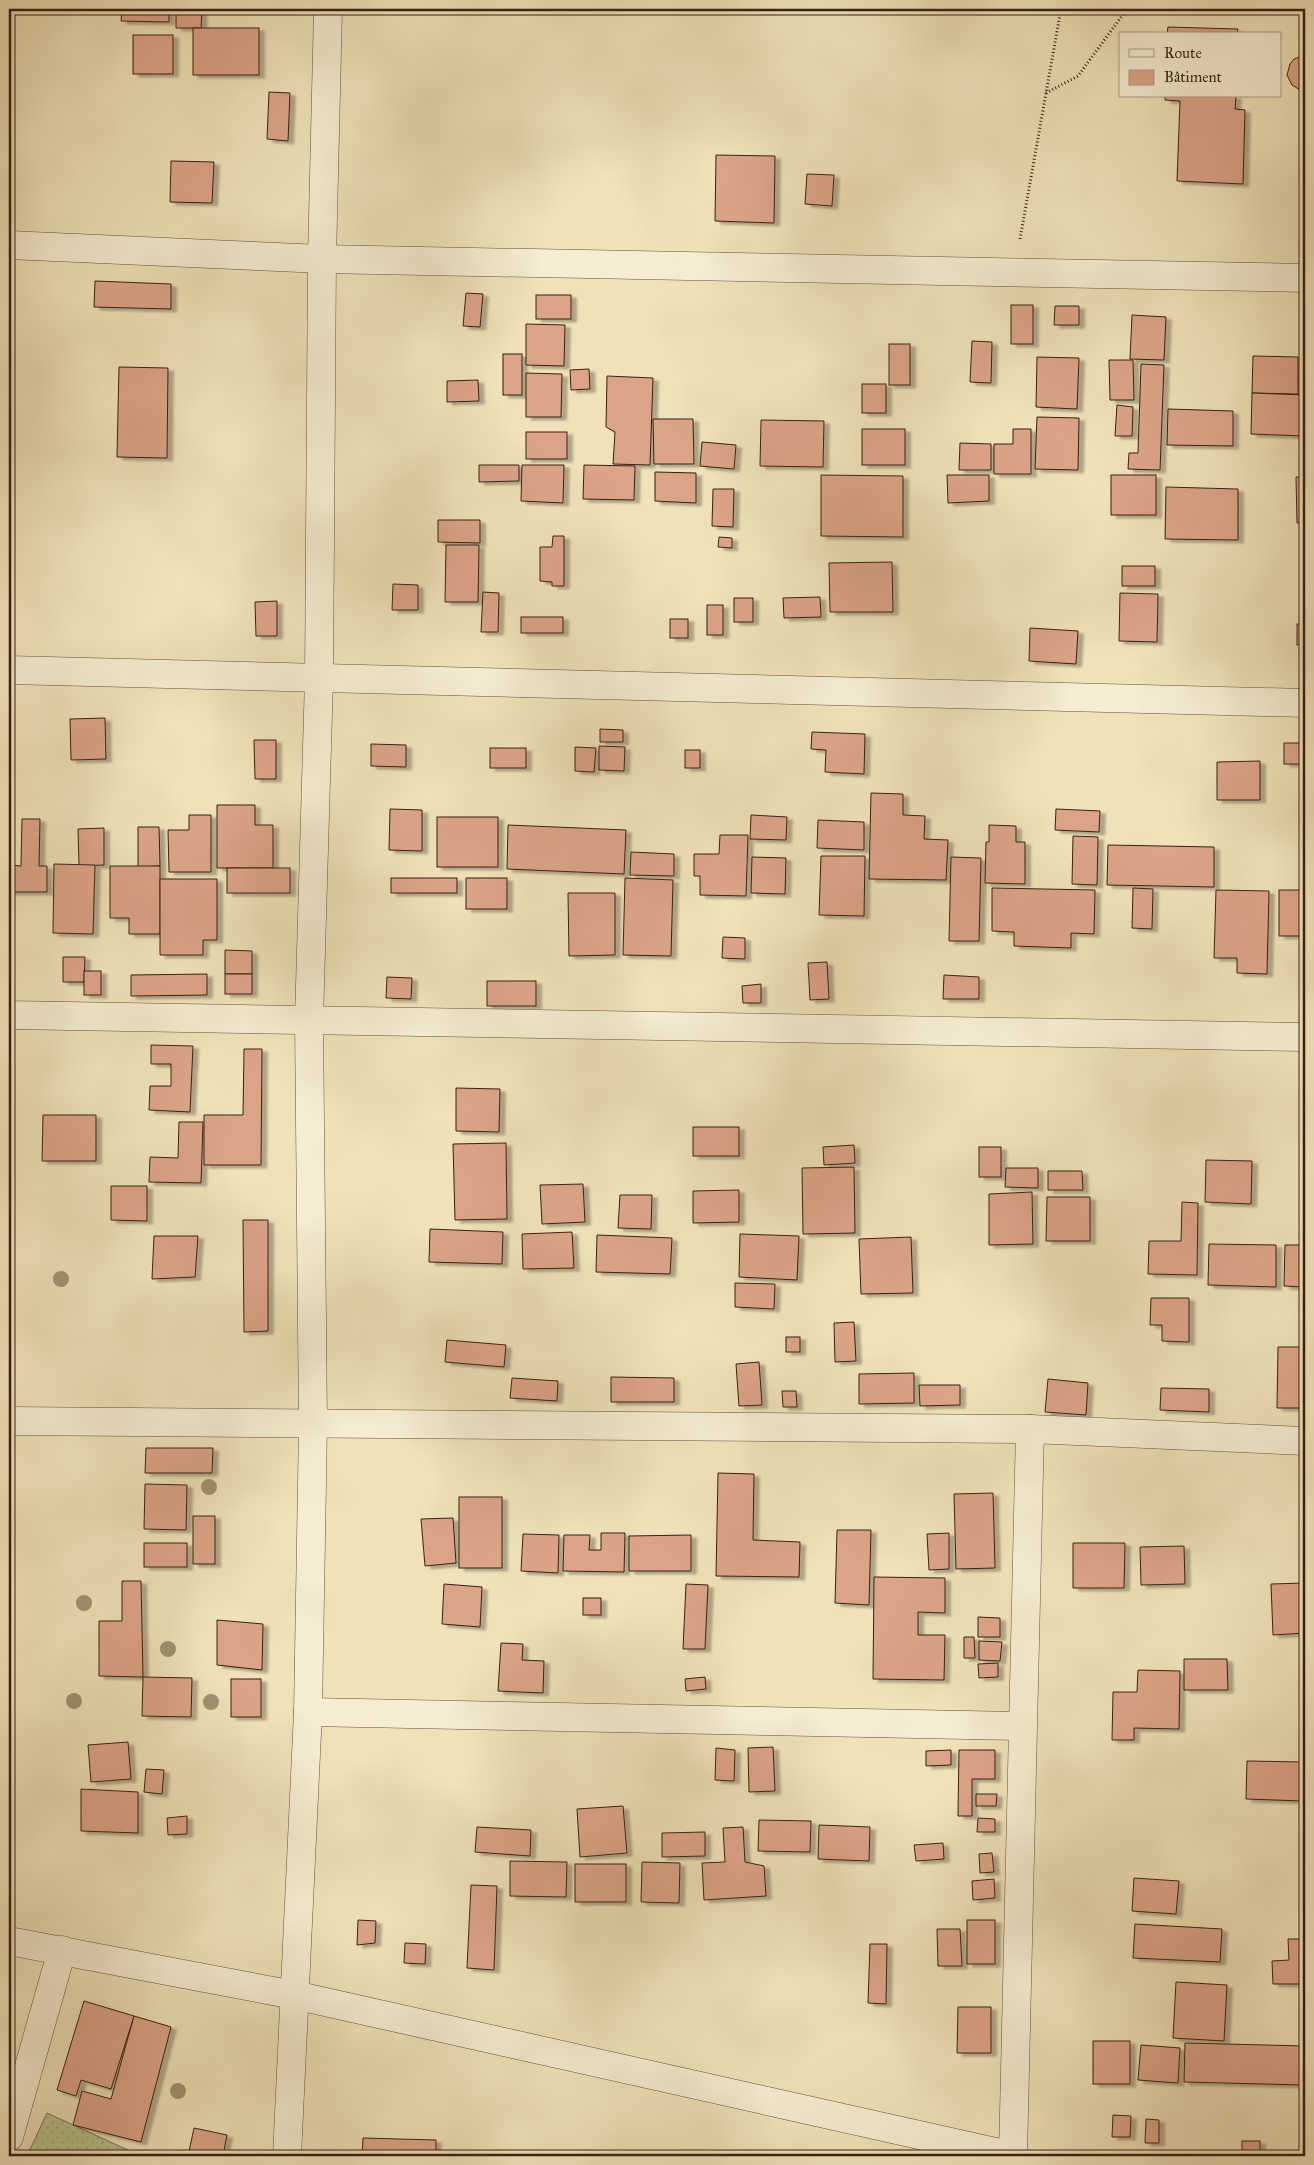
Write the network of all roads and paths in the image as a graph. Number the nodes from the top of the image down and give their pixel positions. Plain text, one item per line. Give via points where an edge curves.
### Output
1 (328, 9) edge
2 (1061, 9) edge
3 (1127, 9) edge
4 (1046, 93) junction
5 (1019, 242) dead end
6 (9, 244) edge
7 (322, 259) junction
8 (1305, 278) edge
9 (9, 670) edge
10 (318, 679) junction
11 (1305, 702) edge
12 (9, 1015) edge
13 (309, 1020) junction
14 (1305, 1037) edge
15 (9, 1421) edge
16 (313, 1424) junction
17 (1030, 1429) junction
18 (1305, 1441) edge
19 (308, 1712) junction
20 (1022, 1726) junction
21 (9, 1941) edge
22 (62, 1950) junction
23 (294, 1996) junction
24 (9, 2137) edge
25 (287, 2156) edge

1 - 7 street
2 - 4 path
3 - 4 path via 1078,76
4 - 5 path
6 - 7 street
7 - 8 street
7 - 10 street
9 - 10 street
10 - 11 street
10 - 13 street
12 - 13 street
13 - 14 street
13 - 16 street
15 - 16 street
16 - 17 street
16 - 19 street
17 - 18 street
17 - 20 street
19 - 20 street
19 - 23 street
20 - 23 street via 1013,2156
21 - 22 street
22 - 23 street
22 - 24 street
23 - 25 street

